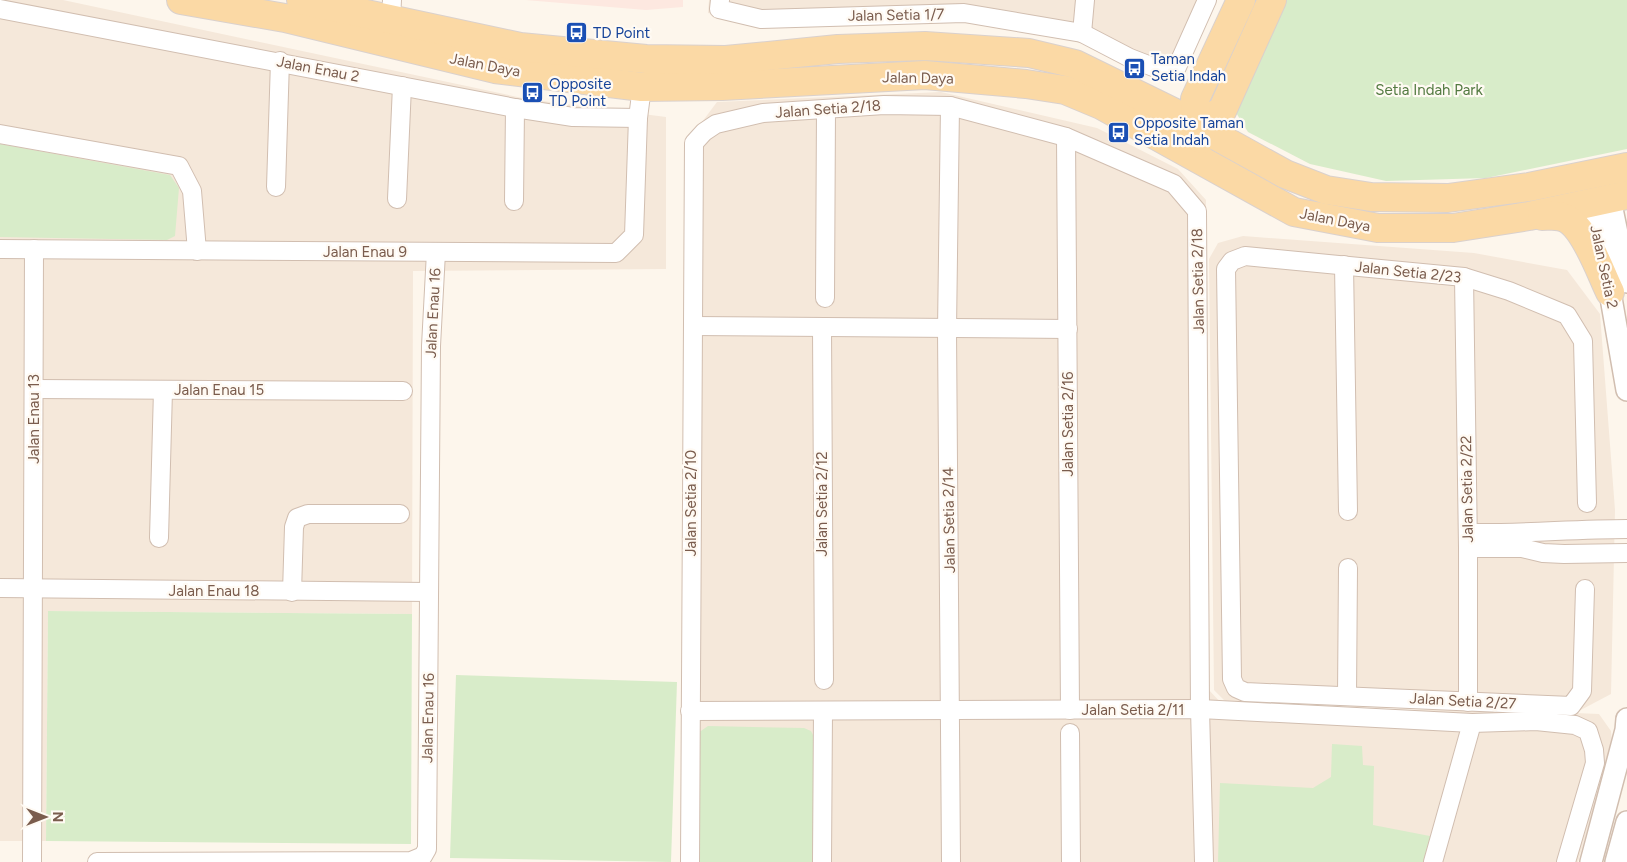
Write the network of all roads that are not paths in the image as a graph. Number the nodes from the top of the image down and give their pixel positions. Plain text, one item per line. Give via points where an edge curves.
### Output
1 (181, 0) edge
2 (301, 0) edge
3 (720, 0) edge
4 (1085, 0) edge
5 (1208, 0) edge
6 (1241, 0) edge
7 (1272, 0) edge
8 (965, 7) edge
9 (0, 8) edge
10 (842, 8) edge
11 (391, 9) edge
12 (1082, 33) junction
13 (280, 62) junction
14 (1208, 76) junction
15 (402, 86) junction
16 (642, 87) junction
17 (1234, 88) junction
18 (1139, 96) junction
19 (1101, 105) junction
20 (950, 106) junction
21 (515, 108) junction
22 (826, 109) junction
23 (638, 118) junction
24 (1197, 124) junction
25 (0, 134) edge
26 (1066, 137) junction
27 (694, 143) joint
28 (1259, 160) junction
29 (1627, 167) edge
30 (1627, 171) edge
31 (1249, 187) junction
32 (276, 188) dead end
33 (1529, 188) junction
34 (1607, 196) edge
35 (396, 199) dead end
36 (514, 201) dead end
37 (1529, 216) junction
38 (0, 249) edge
39 (34, 250) junction
40 (197, 251) junction
41 (436, 252) junction
42 (1344, 265) junction
43 (1464, 277) junction
44 (1618, 287) edge
45 (825, 298) dead end
46 (693, 326) junction
47 (822, 328) junction
48 (1068, 329) junction
49 (948, 330) junction
50 (34, 389) junction
51 (163, 390) junction
52 (1627, 390) edge
53 (403, 391) dead end
54 (1587, 503) dead end
55 (1348, 511) dead end
56 (400, 514) dead end
57 (1584, 529) junction
58 (1627, 529) edge
59 (159, 538) dead end
60 (1468, 540) junction
61 (1627, 553) edge
62 (1583, 554) junction
63 (1348, 568) dead end
64 (0, 588) edge
65 (1585, 589) dead end
66 (34, 590) junction
67 (292, 592) junction
68 (429, 592) junction
69 (824, 680) dead end
70 (1236, 688) joint
71 (1347, 696) junction
72 (1468, 702) junction
73 (1200, 709) junction
74 (951, 710) junction
75 (1070, 710) junction
76 (823, 711) junction
77 (690, 712) junction
78 (1627, 719) edge
79 (1472, 723) junction
80 (1070, 733) dead end
81 (1627, 822) edge
82 (32, 862) edge
83 (97, 862) edge
84 (690, 862) edge
85 (822, 862) edge
86 (951, 862) edge
87 (1071, 862) edge
88 (1204, 862) edge
89 (1433, 862) edge
90 (1566, 862) edge
91 (1590, 862) edge
92 (1616, 862) edge

1 - 16 main road, Jalan Daya via 285,18 495,69
2 - 11 main road, Jalan Daya
3 - 10 street, Jalan Setia 1/7 via 719,9 761,19
4 - 12 street
5 - 12 street, Jalan Setia 1/7 via 1177,67 1172,69 1161,70 1130,58
6 - 14 main road
7 - 17 main road
8 - 10 street, Jalan Setia 1/7
8 - 12 street, Jalan Setia 1/7
9 - 13 street, Jalan Enau 2
11 - 18 main road, Jalan Daya via 520,47 646,59 726,60 838,49 925,46 1029,53 1075,64
13 - 15 street, Jalan Enau 2
13 - 32 street
14 - 18 main road via 1179,94
14 - 24 main road via 1195,99
15 - 21 street, Jalan Enau 2
15 - 35 street
16 - 19 main road, Jalan Daya via 924,75 1065,90
16 - 23 street, Jalan Enau 9
17 - 24 main road via 1222,112
17 - 28 main road via 1226,111 1228,125 1234,136
18 - 24 main road, Jalan Daya
19 - 24 main road via 1178,129
19 - 31 main road, Jalan Daya
20 - 22 street, Jalan Setia 2/18 via 884,105
20 - 26 street, Jalan Setia 2/18
20 - 49 street, Jalan Setia 2/14
21 - 23 street, Jalan Enau 2 via 573,117
21 - 36 street
22 - 27 street, Jalan Setia 2/18 via 763,113 716,124
22 - 45 street
23 - 41 street, Jalan Enau 9 via 634,235 616,254
24 - 28 main road, Jalan Daya
24 - 31 main road via 1202,142 1212,157
25 - 40 street via 179,166 192,191
26 - 48 street, Jalan Setia 2/16
26 - 73 street, Jalan Setia 2/18 via 1174,184 1197,211
27 - 46 street, Jalan Setia 2/10
28 - 33 main road, Jalan Daya via 1326,190 1371,197 1448,198
29 - 33 main road, Jalan Daya
30 - 34 main road via 1614,176
31 - 37 main road, Jalan Daya via 1294,212 1378,228 1454,228
33 - 34 main road via 1584,184
34 - 37 main road, Jalan Daya
34 - 44 street, Jalan Setia 2
37 - 44 main road via 1562,217 1575,225
38 - 39 street, Jalan Enau 9
39 - 40 street, Jalan Enau 9
39 - 50 street, Jalan Enau 13
40 - 41 street, Jalan Enau 9
41 - 68 street, Jalan Enau 16 via 431,346
42 - 43 street, Jalan Setia 2/23
42 - 55 street
42 - 70 street, Jalan Setia 2/23 via 1245,256 1232,261 1226,269 1232,679
43 - 54 street, Jalan Setia 2/23 via 1567,315 1583,341
43 - 60 street, Jalan Setia 2/22
44 - 52 street, Jalan Setia 2
46 - 47 street
46 - 77 street, Jalan Setia 2/10
47 - 49 street
47 - 69 street, Jalan Setia 2/12
48 - 49 street
48 - 75 street, Jalan Setia 2/16
49 - 74 street, Jalan Setia 2/14
50 - 51 street, Jalan Enau 15
50 - 66 street, Jalan Enau 13
51 - 53 street, Jalan Enau 15
51 - 59 street
56 - 67 street via 308,514 297,518
57 - 58 street
57 - 60 street
57 - 62 street
60 - 62 street via 1543,552
60 - 72 street, Jalan Setia 2/22
61 - 62 street
63 - 71 street
64 - 66 street, Jalan Enau 18
65 - 72 street, Jalan Setia 2/27 via 1582,691 1571,706
66 - 67 street, Jalan Enau 18
66 - 82 street, Jalan Enau 13
67 - 68 street, Jalan Enau 18
68 - 83 street, Jalan Enau 16 via 427,849 423,856 411,861
70 - 71 street, Jalan Setia 2/27 via 1245,692
71 - 72 street, Jalan Setia 2/27
73 - 75 street, Jalan Setia 2/11
73 - 79 street, Jalan Setia 2/11
73 - 88 street, Jalan Setia 2/18
74 - 75 street, Jalan Setia 2/11
74 - 76 street, Jalan Setia 2/11
74 - 86 street, Jalan Setia 2/14
76 - 77 street, Jalan Setia 2/11
76 - 85 street
77 - 84 street, Jalan Setia 2/10
78 - 91 street
79 - 89 street
79 - 90 street, Jalan Setia 2/11 via 1575,724 1588,730 1595,763
80 - 87 street
81 - 92 street

